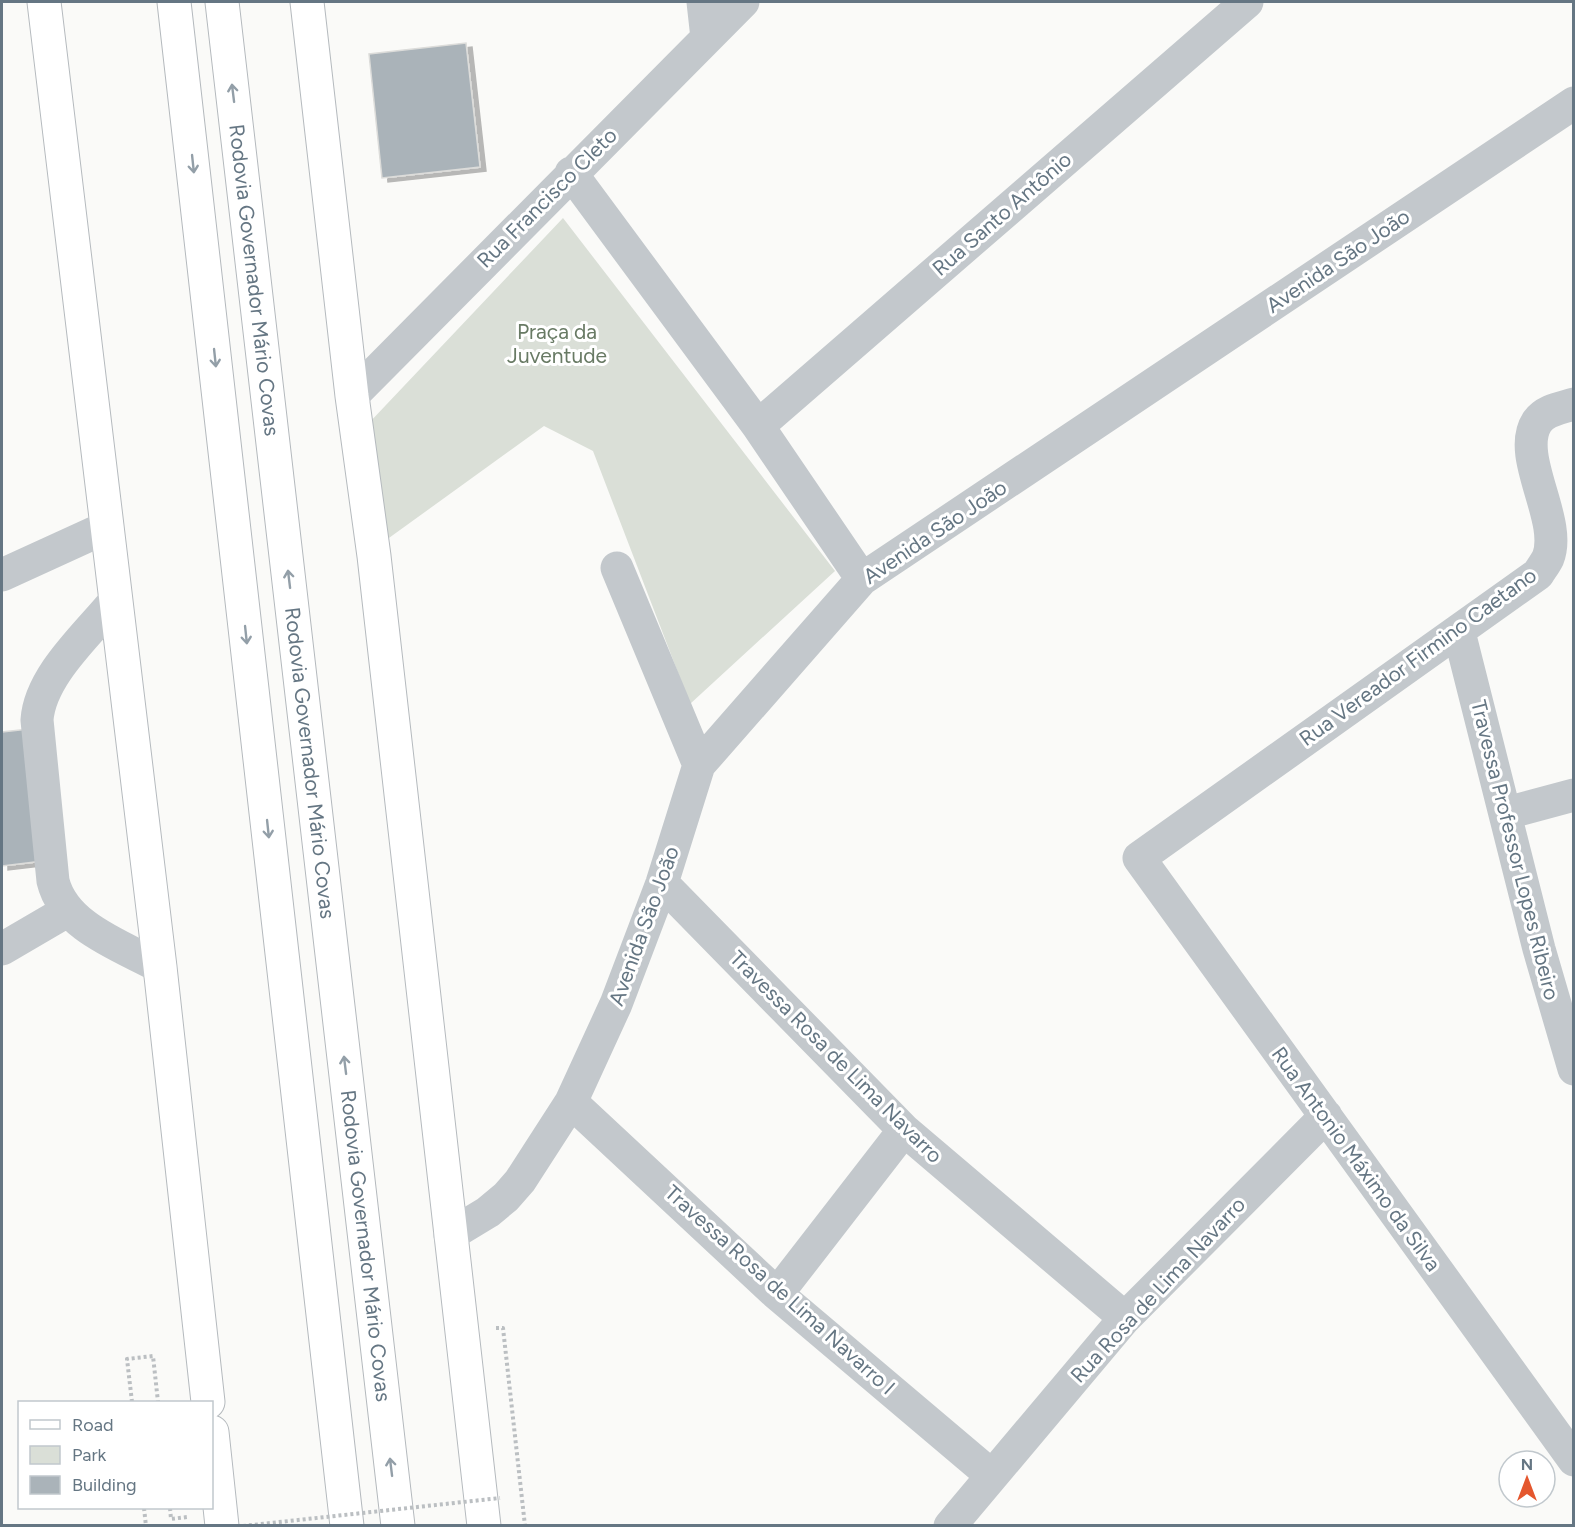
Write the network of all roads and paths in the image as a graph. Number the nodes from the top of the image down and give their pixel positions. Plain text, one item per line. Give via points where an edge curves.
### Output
1 (44, 2) edge
2 (174, 2) edge
3 (222, 2) edge
4 (307, 2) edge
5 (703, 2) edge
6 (742, 2) edge
7 (1247, 2) edge
8 (707, 38) junction
9 (1574, 103) edge
10 (571, 173) junction
11 (352, 396) junction
12 (1574, 404) edge
13 (758, 426) junction
14 (107, 527) junction
15 (618, 568) dead end
16 (2, 575) edge
17 (862, 579) junction
18 (114, 602) junction
19 (1459, 632) junction
20 (699, 765) junction
21 (1574, 795) edge
22 (1507, 813) junction
23 (1139, 858) joint
24 (662, 883) junction
25 (67, 911) junction
26 (2, 950) edge
27 (160, 967) junction
28 (1574, 1069) edge
29 (571, 1102) junction
30 (1326, 1116) junction
31 (904, 1130) junction
32 (450, 1235) junction
33 (777, 1294) junction
34 (1125, 1318) junction
35 (132, 1401) edge
36 (158, 1401) edge
37 (208, 1401) edge
38 (213, 1441) edge
39 (1574, 1460) edge
40 (992, 1475) junction
41 (500, 1498) dead end
42 (144, 1509) edge
43 (170, 1509) edge
44 (171, 1519) dead end
45 (146, 1526) edge
46 (222, 1526) edge
47 (243, 1526) edge
48 (347, 1526) edge
49 (398, 1526) edge
50 (484, 1526) edge
51 (950, 1526) edge

1 - 14 main road
2 -> 48 main road
49 -> 3 main road, Rodovia Governador Mário Covas
4 - 11 main road
5 - 8 street
6 - 8 street, Rua Francisco Cleto
7 - 13 street, Rua Santo Antônio
8 - 10 street, Rua Francisco Cleto
9 - 17 street, Avenida São João
10 - 11 street, Rua Francisco Cleto
10 - 13 street
11 - 32 main road via 374,555
12 - 19 street, Rua Vereador Firmino Caetano via 1549,411 1537,422 1533,435 1548,519 1548,557 1538,574
13 - 17 street
14 - 16 street
14 - 18 main road
15 - 20 street
17 - 20 street, Avenida São João
18 - 25 street via 54,675 42,692 38,707 53,881
18 - 27 main road
19 - 22 street, Travessa Professor Lopes Ribeiro
19 - 23 street, Rua Vereador Firmino Caetano
20 - 24 street, Avenida São João
21 - 22 street
22 - 28 street, Travessa Professor Lopes Ribeiro via 1539,949
23 - 30 street, Rua Antonio Máximo da Silva
24 - 29 street, Avenida São João via 616,1004
24 - 31 street, Travessa Rosa de Lima Navarro
25 - 26 street
25 - 27 street
27 - 37 main road
29 - 32 street, Avenida São João via 506,1197
29 - 33 street, Travessa Rosa de Lima Navarro I
30 - 34 street, Rua Rosa de Lima Navarro
30 - 39 street, Rua Antonio Máximo da Silva
31 - 33 street
31 - 34 street, Travessa Rosa de Lima Navarro
32 - 50 main road
33 - 40 street, Travessa Rosa de Lima Navarro I
34 - 40 street, Rua Rosa de Lima Navarro
35 - 36 path via 127,1359 153,1356
38 - 46 main road
40 - 51 street, Rua Rosa de Lima Navarro
41 - 47 path, bridge
42 - 45 path
43 - 44 path

